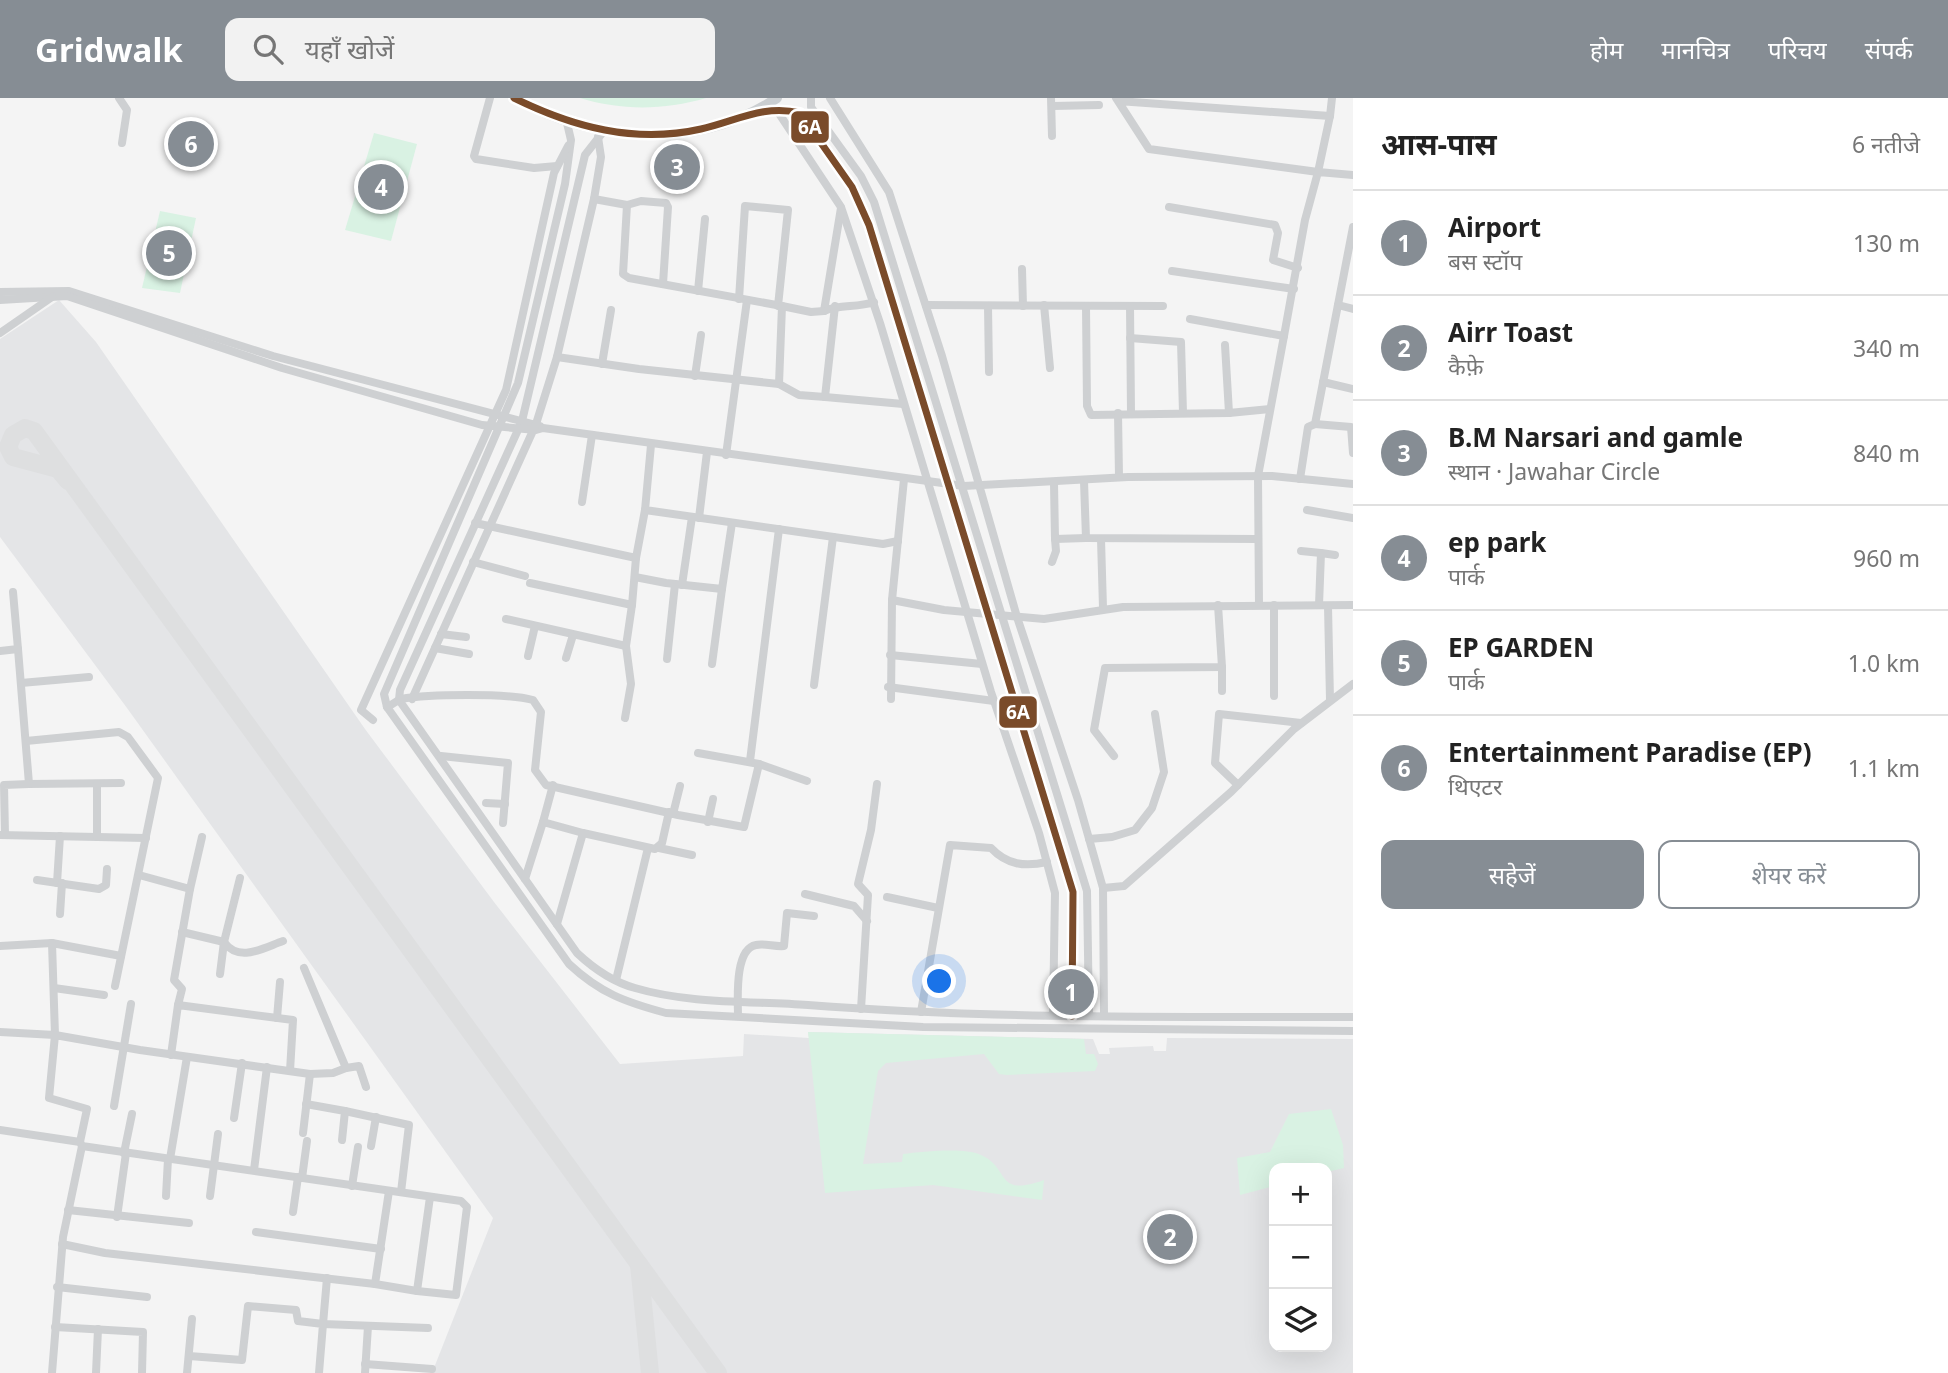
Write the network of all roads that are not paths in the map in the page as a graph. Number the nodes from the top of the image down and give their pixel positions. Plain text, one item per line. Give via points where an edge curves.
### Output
1 (119, 98) edge
2 (131, 98) edge
3 (490, 98) edge
4 (514, 98) edge
5 (777, 98) edge
6 (811, 98) edge
7 (830, 98) edge
8 (1332, 98) edge
9 (1117, 100) edge
10 (1052, 102) edge
11 (1099, 105) dead end
12 (776, 109) junction
13 (127, 110) junction
14 (754, 110) junction
15 (1330, 116) junction
16 (568, 123) junction
17 (600, 134) junction
18 (1052, 136) dead end
19 (571, 140) junction
20 (122, 143) dead end
21 (557, 166) junction
22 (1318, 172) junction
23 (1353, 175) edge
24 (594, 199) junction
25 (627, 205) junction
26 (841, 207) junction
27 (1169, 207) dead end
28 (705, 219) dead end
29 (1353, 227) edge
30 (1298, 268) junction
31 (1021, 269) dead end
32 (1172, 271) dead end
33 (663, 284) junction
34 (1294, 289) junction
35 (698, 291) junction
36 (0, 292) edge
37 (54, 296) junction
38 (743, 299) junction
39 (0, 300) edge
40 (874, 302) junction
41 (926, 305) junction
42 (1044, 305) junction
43 (1338, 305) junction
44 (780, 306) junction
45 (835, 306) junction
46 (988, 306) junction
47 (1023, 306) junction
48 (1086, 306) junction
49 (1130, 306) junction
50 (1163, 306) dead end
51 (1353, 309) edge
52 (611, 310) dead end
53 (824, 311) junction
54 (1190, 320) dead end
55 (0, 333) edge
56 (701, 335) dead end
57 (1284, 336) junction
58 (1130, 338) junction
59 (1225, 345) dead end
60 (556, 357) junction
61 (602, 364) junction
62 (1050, 368) dead end
63 (989, 372) dead end
64 (695, 376) junction
65 (736, 380) junction
66 (1324, 382) junction
67 (779, 384) junction
68 (1353, 390) edge
69 (825, 397) junction
70 (903, 404) junction
71 (1270, 409) junction
72 (1118, 413) junction
73 (1131, 413) junction
74 (1183, 413) junction
75 (1228, 413) junction
76 (494, 415) junction
77 (505, 418) junction
78 (521, 425) junction
79 (1315, 425) junction
80 (489, 427) junction
81 (501, 428) junction
82 (537, 428) junction
83 (592, 435) junction
84 (650, 444) junction
85 (707, 452) junction
86 (1353, 453) edge
87 (726, 455) junction
88 (1118, 477) junction
89 (1258, 477) junction
90 (904, 479) junction
91 (1300, 479) junction
92 (1084, 481) junction
93 (928, 482) junction
94 (1054, 483) junction
95 (947, 484) junction
96 (1353, 484) edge
97 (964, 486) junction
98 (980, 487) junction
99 (582, 502) dead end
100 (645, 510) junction
101 (1307, 510) dead end
102 (695, 517) junction
103 (1353, 518) edge
104 (475, 523) junction
105 (732, 523) junction
106 (489, 526) junction
107 (779, 529) junction
108 (832, 537) junction
109 (1086, 538) junction
110 (1055, 539) junction
111 (1101, 539) junction
112 (1257, 539) junction
113 (898, 541) junction
114 (1301, 551) dead end
115 (1321, 553) junction
116 (1335, 555) dead end
117 (636, 558) junction
118 (473, 562) junction
119 (1052, 562) dead end
120 (635, 577) junction
121 (679, 585) junction
122 (722, 589) junction
123 (13, 592) dead end
124 (892, 600) junction
125 (1259, 604) junction
126 (632, 605) junction
127 (1218, 605) junction
128 (1353, 605) edge
129 (1274, 606) junction
130 (1323, 606) junction
131 (1103, 608) junction
132 (967, 613) junction
133 (987, 615) junction
134 (1002, 616) junction
135 (1017, 617) junction
136 (506, 619) dead end
137 (535, 626) junction
138 (441, 634) junction
139 (573, 635) junction
140 (466, 637) dead end
141 (625, 646) junction
142 (435, 648) junction
143 (18, 649) junction
144 (0, 651) edge
145 (469, 654) dead end
146 (890, 655) junction
147 (528, 656) dead end
148 (566, 658) dead end
149 (667, 659) dead end
150 (712, 664) dead end
151 (982, 664) junction
152 (1222, 667) junction
153 (89, 677) dead end
154 (21, 683) junction
155 (1353, 684) edge
156 (814, 685) dead end
157 (888, 687) junction
158 (1222, 691) dead end
159 (1274, 696) dead end
160 (412, 699) junction
161 (891, 699) dead end
162 (400, 700) junction
163 (1331, 700) junction
164 (994, 701) junction
165 (387, 707) junction
166 (1155, 714) dead end
167 (625, 718) dead end
168 (373, 720) dead end
169 (1301, 723) junction
170 (26, 741) junction
171 (698, 753) dead end
172 (441, 756) junction
173 (1114, 756) dead end
174 (750, 761) junction
175 (759, 764) junction
176 (807, 781) dead end
177 (121, 783) dead end
178 (29, 784) junction
179 (97, 784) junction
180 (877, 784) dead end
181 (553, 785) junction
182 (1238, 785) junction
183 (680, 786) dead end
184 (713, 799) dead end
185 (486, 803) dead end
186 (505, 804) junction
187 (671, 813) junction
188 (708, 821) junction
189 (543, 822) junction
190 (503, 823) dead end
191 (583, 833) junction
192 (3, 835) edge
193 (60, 836) junction
194 (97, 837) junction
195 (202, 837) dead end
196 (146, 838) junction
197 (1089, 839) junction
198 (648, 848) junction
199 (659, 848) junction
200 (692, 855) dead end
201 (1047, 862) junction
202 (107, 869) dead end
203 (139, 875) junction
204 (240, 878) dead end
205 (525, 878) junction
206 (37, 880) dead end
207 (60, 883) junction
208 (1103, 888) junction
209 (190, 889) junction
210 (805, 894) dead end
211 (887, 897) dead end
212 (938, 908) junction
213 (60, 915) dead end
214 (814, 916) dead end
215 (867, 920) junction
216 (557, 924) junction
217 (182, 932) junction
218 (284, 941) dead end
219 (224, 942) junction
220 (52, 943) junction
221 (0, 946) edge
222 (121, 956) junction
223 (304, 968) dead end
224 (220, 974) dead end
225 (616, 979) junction
226 (280, 982) dead end
227 (114, 986) dead end
228 (54, 988) junction
229 (104, 995) dead end
230 (738, 1000) junction
231 (131, 1004) dead end
232 (178, 1005) junction
233 (858, 1009) junction
234 (921, 1012) junction
235 (1052, 1015) junction
236 (738, 1016) junction
237 (1080, 1016) junction
238 (1104, 1016) junction
239 (1353, 1017) edge
240 (278, 1018) junction
241 (855, 1023) junction
242 (1077, 1030) junction
243 (1353, 1031) edge
244 (0, 1032) edge
245 (55, 1035) junction
246 (122, 1047) junction
247 (171, 1055) junction
248 (187, 1057) junction
249 (242, 1063) junction
250 (267, 1067) junction
251 (346, 1068) junction
252 (290, 1071) junction
253 (310, 1074) junction
254 (366, 1087) dead end
255 (306, 1104) junction
256 (114, 1107) dead end
257 (345, 1111) junction
258 (132, 1114) dead end
259 (376, 1117) junction
260 (234, 1118) dead end
261 (0, 1130) edge
262 (218, 1134) dead end
263 (342, 1140) dead end
264 (81, 1144) junction
265 (371, 1146) dead end
266 (358, 1147) dead end
267 (125, 1153) junction
268 (169, 1159) junction
269 (214, 1165) junction
270 (254, 1170) junction
271 (300, 1177) junction
272 (352, 1186) junction
273 (389, 1191) junction
274 (401, 1192) junction
275 (166, 1196) dead end
276 (210, 1196) dead end
277 (430, 1197) junction
278 (68, 1210) junction
279 (293, 1212) dead end
280 (117, 1217) junction
281 (188, 1223) dead end
282 (256, 1232) dead end
283 (62, 1244) junction
284 (381, 1249) junction
285 (327, 1278) junction
286 (375, 1284) junction
287 (57, 1287) junction
288 (417, 1291) junction
289 (147, 1297) dead end
290 (192, 1319) dead end
291 (323, 1324) junction
292 (368, 1326) junction
293 (55, 1327) junction
294 (428, 1328) dead end
295 (98, 1329) junction
296 (189, 1356) junction
297 (365, 1368) edge
298 (432, 1369) dead end
299 (52, 1373) edge
300 (96, 1373) edge
301 (142, 1373) edge
302 (187, 1373) edge
303 (319, 1373) edge

1 - 13 street
2 - 13 street
3 - 21 street via 476,159 534,169
4 - 16 main road
5 - 14 main road
6 - 97 street via 811,107 861,176 874,202
7 - 41 street via 889,192
8 - 15 street
9 - 15 street
9 - 22 street via 1149,149
10 - 11 street
10 - 18 street
12 - 14 street
12 - 26 street
12 - 95 street via 800,113 852,187 869,225
13 - 20 street
14 - 17 main road via 673,134
15 - 22 street
16 - 17 main road
16 - 19 street
17 - 24 street
17 - 78 street via 585,155
19 - 21 street
19 - 77 street via 533,327
21 - 76 street via 506,390
22 - 23 street
22 - 30 street
24 - 25 street
24 - 60 street
25 - 33 street via 623,274
25 - 33 street via 641,201 668,206
26 - 40 street
26 - 53 street
27 - 30 street via 1275,225 1279,233 1273,260
28 - 35 street
29 - 43 street
30 - 34 street
31 - 47 street
32 - 34 street
33 - 35 street
34 - 57 street
35 - 38 street
36 - 76 street via 69,291 273,356
37 - 39 street
37 - 55 street
37 - 80 street via 67,296 282,368
38 - 44 street
38 - 44 street via 745,206 788,210
38 - 65 street
40 - 45 street
40 - 70 street
41 - 46 street
41 - 98 street
42 - 47 street
42 - 48 street
42 - 62 street
43 - 51 street
43 - 66 street
44 - 53 street
44 - 67 street
45 - 53 street
45 - 69 street
46 - 47 street
46 - 63 street
48 - 49 street
48 - 72 street via 1087,406 1091,415
49 - 50 street
49 - 58 street
52 - 61 street
54 - 57 street
56 - 64 street
57 - 71 street
58 - 73 street
58 - 74 street via 1181,342
59 - 75 street
60 - 61 street
60 - 82 street
61 - 64 street
64 - 65 street
65 - 67 street
65 - 87 street
66 - 68 street
66 - 79 street
67 - 69 street via 799,395
69 - 70 street
70 - 93 street
71 - 75 street
71 - 89 street
72 - 73 street
72 - 88 street
73 - 74 street
74 - 75 street
76 - 77 street
76 - 80 street
77 - 78 street
77 - 81 street
78 - 81 street
78 - 82 street
78 - 104 street
79 - 86 street via 1351,427
79 - 91 street via 1308,427
80 - 81 street
80 - 168 street via 361,710
81 - 165 street via 384,694
82 - 83 street
82 - 106 street
83 - 84 street
83 - 99 street
84 - 85 street
84 - 100 street
85 - 87 street
85 - 102 street
87 - 90 street
88 - 89 street
88 - 92 street
89 - 91 street
89 - 112 street
90 - 93 street
90 - 113 street
91 - 96 street
92 - 94 street
92 - 109 street
93 - 95 street
93 - 132 street
94 - 98 street
94 - 110 street
95 - 97 street
95 - 133 street
97 - 98 street
97 - 134 street
98 - 135 street
100 - 102 street
100 - 117 street
101 - 103 street
102 - 105 street
102 - 121 street
104 - 106 street
104 - 162 street via 400,690
105 - 107 street
105 - 122 street
106 - 117 street
106 - 118 street
107 - 108 street
107 - 174 street
108 - 113 street via 883,544
108 - 156 street
109 - 110 street
109 - 111 street
110 - 119 street
111 - 112 street
111 - 131 street
112 - 125 street
113 - 124 street
114 - 115 street
115 - 116 street
115 - 130 street
117 - 120 street
118 - 126 street
118 - 138 street
120 - 121 street
120 - 126 street
121 - 122 street
121 - 149 street
122 - 150 street
123 - 143 street
124 - 132 street
124 - 146 street
125 - 127 street
125 - 129 street
126 - 141 street
127 - 131 street
127 - 152 street
128 - 130 street
129 - 130 street
129 - 159 street
130 - 163 street
131 - 135 street via 1067,617
132 - 133 street
132 - 151 street
133 - 134 street
133 - 237 street via 1073,892
134 - 135 street
134 - 237 street via 1087,891
135 - 197 street
136 - 137 street
137 - 139 street
137 - 147 street
138 - 140 street
138 - 142 street
139 - 141 street
139 - 148 street
141 - 167 street via 631,684
142 - 145 street
142 - 160 street
143 - 144 street
143 - 154 street
146 - 151 street
146 - 157 street
151 - 164 street
152 - 158 street
152 - 173 street via 1105,668 1094,730
153 - 154 street
154 - 170 street
155 - 163 street
157 - 161 street
157 - 164 street
160 - 162 street
160 - 181 street via 482,696 533,700 541,712 535,770 547,785
162 - 165 street
162 - 172 street
163 - 169 street
164 - 201 street
165 - 236 street via 569,964 593,987 666,1013
166 - 197 street via 1164,772 1152,808 1135,830
169 - 182 street
169 - 182 street via 1219,714 1215,763
170 - 178 street
170 - 196 street via 119,732 128,737 158,778
171 - 174 street
172 - 186 street via 505,761 509,768
172 - 205 street
174 - 175 street
175 - 176 street
175 - 188 street via 744,827
177 - 179 street
178 - 179 street
178 - 192 street via 4,785
179 - 194 street
180 - 215 street via 858,884 868,895
181 - 187 street
181 - 189 street
182 - 208 street via 1124,886
183 - 187 street
184 - 188 street
185 - 186 street
186 - 190 street
187 - 188 street
187 - 199 street
189 - 191 street
189 - 205 street
191 - 198 street
191 - 216 street
192 - 193 street
193 - 194 street
193 - 207 street
194 - 196 street
195 - 209 street
196 - 203 street
197 - 208 street
198 - 199 street
198 - 225 street
199 - 200 street
201 - 212 street via 1027,866 1001,858 991,848 950,845
201 - 235 street via 1055,893
202 - 207 street via 104,888
203 - 209 street
203 - 222 street
204 - 219 street
205 - 216 street
206 - 207 street
207 - 213 street
208 - 238 street
209 - 217 street
210 - 215 street via 854,906
211 - 212 street
212 - 234 street
214 - 230 street via 787,913 784,946 751,948 738,971
215 - 233 street
216 - 225 street via 586,961
217 - 219 street
217 - 232 street via 174,980 182,989
218 - 219 street via 243,954 230,950
219 - 224 street
220 - 221 street
220 - 222 street
220 - 228 street
222 - 227 street
223 - 251 street
225 - 230 street via 670,996
226 - 240 street
228 - 229 street
228 - 245 street
230 - 233 street
230 - 236 street
231 - 246 street
232 - 240 street
232 - 247 street
233 - 234 street
233 - 241 street
234 - 235 street
235 - 237 street
236 - 241 street
237 - 238 street
237 - 242 street
238 - 239 street
240 - 252 street via 293,1020 295,1026
241 - 242 street
242 - 243 street
244 - 245 street
245 - 246 street
245 - 264 street via 49,1098 86,1109
246 - 247 street
246 - 256 street
247 - 248 street
248 - 249 street
248 - 268 street
249 - 250 street
249 - 260 street
250 - 252 street
250 - 270 street
251 - 253 street
251 - 254 street via 359,1066
252 - 253 street
253 - 255 street
255 - 257 street
255 - 271 street
257 - 259 street
257 - 263 street
258 - 267 street
259 - 265 street
259 - 274 street via 409,1125
261 - 264 street
262 - 269 street
264 - 267 street
264 - 278 street
266 - 272 street
267 - 268 street
267 - 280 street
268 - 269 street
268 - 275 street
269 - 270 street
269 - 276 street
270 - 271 street
271 - 272 street
271 - 279 street
272 - 273 street
273 - 274 street
273 - 284 street
274 - 277 street
277 - 288 street
277 - 288 street via 461,1201 467,1207 457,1296
278 - 280 street
278 - 283 street
280 - 281 street
282 - 284 street
283 - 285 street
283 - 287 street
284 - 286 street
285 - 286 street
285 - 291 street
286 - 288 street
287 - 289 street
287 - 293 street
290 - 296 street
291 - 292 street
291 - 296 street via 298,1321 296,1310 249,1306 242,1360
291 - 303 street
292 - 294 street
292 - 297 street
293 - 295 street
293 - 299 street
295 - 300 street
295 - 301 street via 143,1332
296 - 302 street
297 - 298 street

